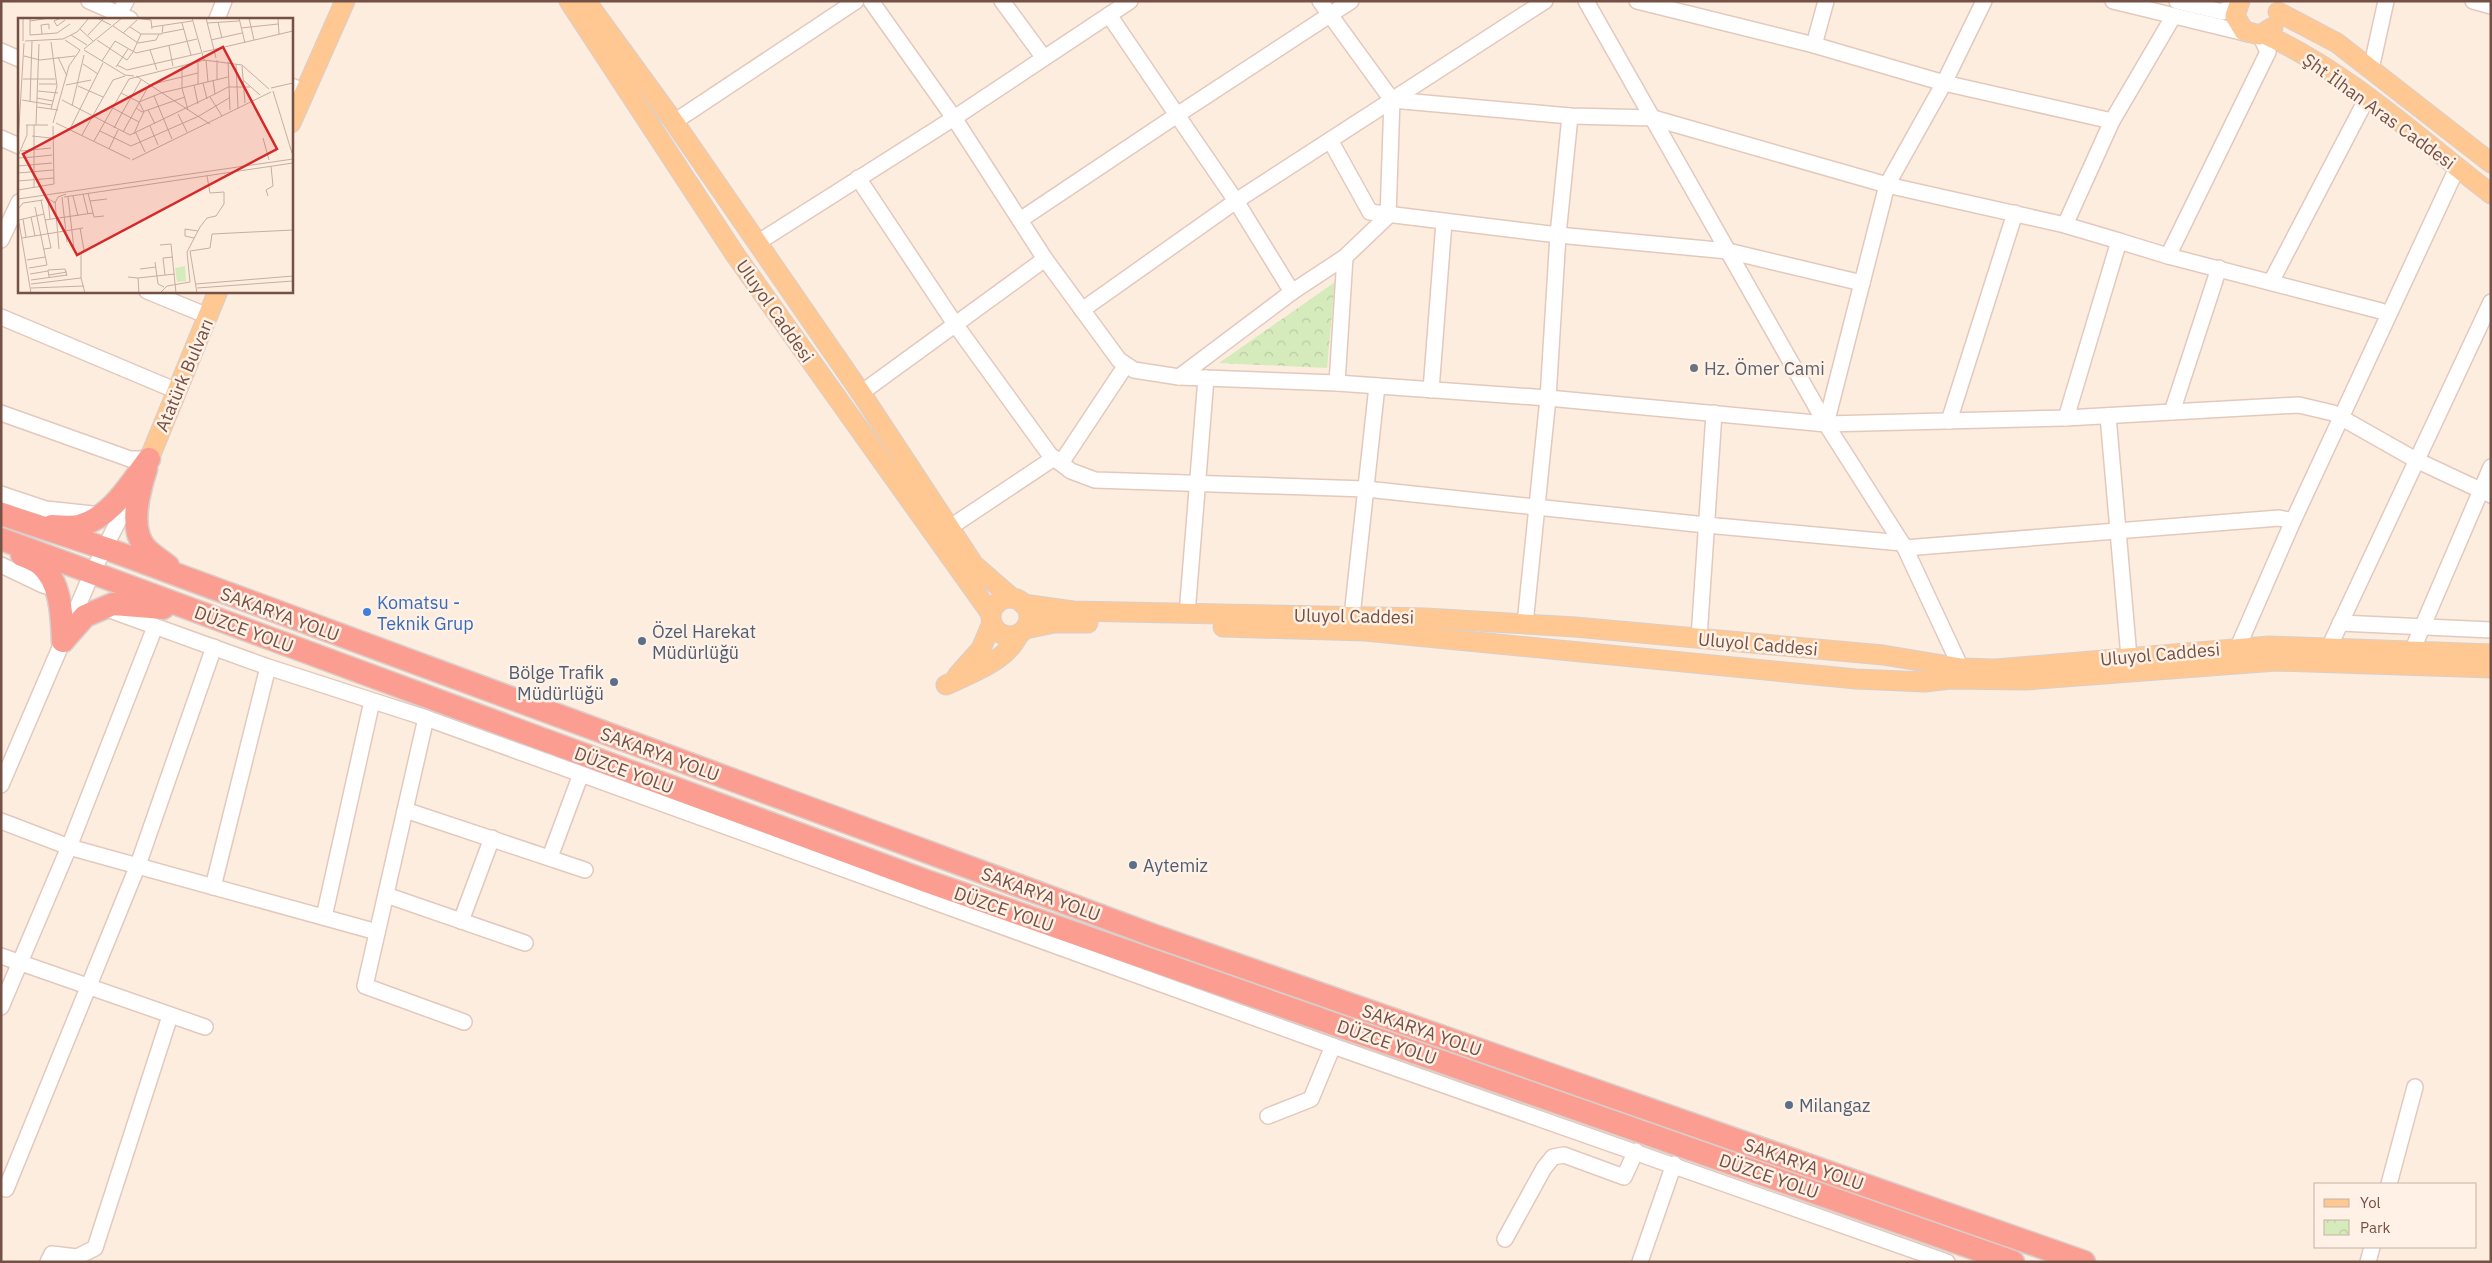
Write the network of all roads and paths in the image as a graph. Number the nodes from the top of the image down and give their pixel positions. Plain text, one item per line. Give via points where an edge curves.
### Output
1 (89, 1) edge
2 (126, 1) edge
3 (224, 1) edge
4 (345, 1) edge
5 (856, 1) edge
6 (871, 1) edge
7 (1002, 1) edge
8 (1130, 1) edge
9 (1320, 1) edge
10 (1351, 1) edge
11 (1545, 1) edge
12 (1586, 1) edge
13 (1637, 1) edge
14 (1826, 1) edge
15 (1984, 1) edge
16 (2113, 1) edge
17 (2177, 1) edge
18 (2239, 1) edge
19 (2386, 1) edge
20 (2473, 1) edge
21 (583, 2) edge
22 (1657, 4) edge
23 (2491, 6) edge
24 (2276, 7) edge
25 (1330, 15) junction
26 (1109, 16) junction
27 (121, 17) edge
28 (2173, 17) junction
29 (217, 18) edge
30 (2258, 34) junction
31 (1814, 45) junction
32 (1, 51) edge
33 (1044, 58) junction
34 (18, 59) edge
35 (2371, 69) junction
36 (1944, 83) junction
37 (298, 89) edge
38 (2367, 98) junction
39 (1392, 100) junction
40 (1177, 115) junction
41 (1570, 116) junction
42 (292, 118) edge
43 (954, 118) junction
44 (1653, 118) junction
45 (2112, 121) junction
46 (674, 122) junction
47 (1, 138) edge
48 (1330, 140) junction
49 (18, 146) edge
50 (2491, 163) edge
51 (2457, 168) junction
52 (858, 178) junction
53 (1887, 185) junction
54 (2491, 194) edge
55 (1236, 201) junction
56 (18, 205) edge
57 (2016, 213) junction
58 (1388, 216) junction
59 (1020, 220) junction
60 (1444, 222) junction
61 (2065, 224) junction
62 (7, 234) edge
63 (1558, 235) junction
64 (2119, 241) junction
65 (757, 243) junction
66 (1728, 251) junction
67 (2168, 256) junction
68 (1345, 257) junction
69 (1045, 259) junction
70 (2219, 268) junction
71 (2271, 282) junction
72 (1862, 283) junction
73 (149, 292) edge
74 (218, 292) edge
75 (1292, 292) junction
76 (2491, 302) edge
77 (1082, 310) junction
78 (2381, 312) dead end
79 (208, 316) junction
80 (1, 317) edge
81 (955, 324) junction
82 (1126, 365) junction
83 (1179, 377) junction
84 (1206, 378) junction
85 (1337, 383) junction
86 (1377, 386) junction
87 (1431, 390) junction
88 (177, 391) junction
89 (861, 393) junction
90 (1548, 398) junction
91 (2172, 412) junction
92 (1, 413) edge
93 (1714, 413) junction
94 (2108, 416) junction
95 (2341, 417) junction
96 (2066, 418) junction
97 (1949, 421) junction
98 (1826, 424) junction
99 (149, 459) junction
100 (1057, 460) junction
101 (2416, 460) junction
102 (2491, 467) edge
103 (1196, 485) junction
104 (1366, 489) junction
105 (2485, 492) edge
106 (1, 494) edge
107 (1538, 506) junction
108 (1, 514) edge
109 (103, 515) junction
110 (2293, 521) junction
111 (1706, 525) junction
112 (37, 526) junction
113 (949, 528) junction
114 (2118, 532) junction
115 (1, 539) edge
116 (1, 544) edge
117 (1903, 545) junction
118 (106, 549) junction
119 (3, 570) edge
120 (92, 573) junction
121 (180, 577) junction
122 (57, 589) junction
123 (1018, 601) junction
124 (103, 608) junction
125 (1187, 614) junction
126 (1352, 616) junction
127 (214, 618) junction
128 (991, 618) junction
129 (2340, 623) junction
130 (1525, 624) junction
131 (155, 627) junction
132 (2421, 627) junction
133 (2491, 630) edge
134 (1022, 631) junction
135 (1699, 638) junction
136 (63, 641) junction
137 (214, 647) junction
138 (2238, 647) junction
139 (2412, 651) junction
140 (2491, 654) edge
141 (2326, 655) junction
142 (2129, 657) junction
143 (268, 667) junction
144 (1961, 668) junction
145 (2491, 668) edge
146 (1982, 679) junction
147 (372, 701) junction
148 (426, 718) junction
149 (582, 774) junction
150 (1, 785) edge
151 (405, 810) junction
152 (1, 821) edge
153 (492, 838) junction
154 (69, 847) junction
155 (550, 857) junction
156 (138, 865) junction
157 (585, 870) dead end
158 (213, 887) junction
159 (386, 895) junction
160 (324, 917) junction
161 (461, 920) junction
162 (377, 932) junction
163 (525, 943) dead end
164 (1, 956) edge
165 (19, 962) junction
166 (88, 986) junction
167 (1, 1007) edge
168 (170, 1016) junction
169 (464, 1022) dead end
170 (205, 1027) dead end
171 (1333, 1046) junction
172 (2416, 1087) dead end
173 (1268, 1116) dead end
174 (1636, 1151) junction
175 (1674, 1164) junction
176 (2389, 1183) edge
177 (6, 1189) dead end
178 (1505, 1239) dead end
179 (2372, 1248) edge
180 (48, 1262) edge
181 (1640, 1262) edge
182 (1947, 1262) edge
183 (2013, 1262) edge
184 (2084, 1262) edge
185 (2368, 1262) edge

1 - 27 street
2 - 27 street
3 - 29 street
4 - 37 main road
5 - 46 street
6 - 43 street
7 - 33 street
8 - 26 street
9 - 25 street
10 - 25 street
11 - 39 street
12 - 44 street
13 - 22 street
14 - 31 street
15 - 36 street
16 - 28 street
17 - 18 street via 2222,12
18 - 30 main road via 2235,16 2240,27
19 - 35 street
20 - 23 street
21 - 46 main road, Uluyol Caddesi
21 - 128 main road, Uluyol Caddesi via 736,256
22 - 31 street
24 - 30 main road via 2273,28
24 - 35 main road, Şht İlhan Aras Caddesi via 2337,43
25 - 39 street
25 - 40 street
26 - 33 street
26 - 40 street
28 - 30 street
28 - 45 street
30 - 38 main road, Şht İlhan Aras Caddesi via 2291,46
30 - 67 street via 2268,52
31 - 36 street
32 - 34 street
33 - 43 street
35 - 50 main road, Şht İlhan Aras Caddesi
36 - 45 street
36 - 53 street
37 - 42 main road
38 - 51 main road, Şht İlhan Aras Caddesi
38 - 71 street
39 - 41 street
39 - 48 street
39 - 58 street
40 - 55 street
40 - 59 street
41 - 44 street
41 - 63 street
43 - 52 street
43 - 59 street
44 - 53 street
44 - 66 street
45 - 61 street
46 - 65 main road, Uluyol Caddesi
47 - 49 street
48 - 55 street
48 - 58 street via 1370,212
51 - 54 main road, Şht İlhan Aras Caddesi
51 - 95 street
52 - 65 street
52 - 81 street
53 - 57 street
53 - 72 street
55 - 75 street
55 - 77 street
56 - 62 street
57 - 61 street
57 - 97 street
58 - 60 street
58 - 68 street
59 - 69 street
60 - 63 street
60 - 87 street
61 - 64 street
63 - 66 street
63 - 90 street
64 - 67 street
64 - 96 street
65 - 89 main road, Uluyol Caddesi
66 - 72 street
66 - 98 street
67 - 70 street
68 - 75 street
68 - 85 street
69 - 77 street
69 - 81 street
70 - 71 street
70 - 91 street
71 - 78 street
72 - 98 street
73 - 79 street
74 - 79 main road, Atatürk Bulvarı
75 - 83 street
76 - 101 street
77 - 82 street
79 - 88 main road, Atatürk Bulvarı
80 - 88 street
81 - 89 street
81 - 100 street
82 - 83 street via 1134,370
82 - 100 street
83 - 84 street
84 - 85 street
84 - 103 street
85 - 86 street
86 - 87 street
86 - 104 street
87 - 90 street
88 - 99 main road, Atatürk Bulvarı
89 - 113 main road, Uluyol Caddesi
90 - 93 street
90 - 107 street
91 - 94 street
91 - 95 street via 2300,405
92 - 99 street via 130,459
93 - 98 street
93 - 111 street
94 - 96 street
94 - 114 street
95 - 101 street
95 - 110 street
96 - 97 street
97 - 98 street
98 - 117 street
99 - 109 highway
99 - 118 street
99 - 121 highway via 140,488 137,526 144,546
100 - 103 street via 1071,471 1095,480
100 - 113 street
101 - 105 street
101 - 129 street
102 - 105 street
103 - 104 street
103 - 125 street
104 - 107 street
104 - 126 street
105 - 132 street
106 - 109 street via 46,510
107 - 111 street
107 - 130 street
108 - 112 highway, SAKARYA YOLU
109 - 112 highway via 78,527
110 - 114 street via 2278,518
110 - 138 street
111 - 117 street
111 - 135 street
112 - 118 highway, SAKARYA YOLU
113 - 123 main road, Uluyol Caddesi via 974,565
114 - 117 street
114 - 142 street
115 - 120 highway, DÜZCE YOLU
116 - 122 highway via 40,564
117 - 144 street
118 - 120 street
118 - 121 highway, SAKARYA YOLU
119 - 122 street
120 - 127 highway, DÜZCE YOLU
120 - 136 street
121 - 184 highway, SAKARYA YOLU via 1164,939
122 - 136 highway
123 - 125 main road, Uluyol Caddesi via 1073,611
123 - 128 main road via 998,602
123 - 134 main road via 1028,613
124 - 127 highway via 113,604 148,605
124 - 131 street
124 - 136 highway via 85,616
125 - 126 main road, Uluyol Caddesi
126 - 130 main road, Uluyol Caddesi
127 - 183 highway, DÜZCE YOLU via 926,881
128 - 134 main road via 994,628 1002,635 1012,636
128 - 134 main road via 981,650 966,669 946,685 981,669 1007,652
129 - 132 street
129 - 141 street
130 - 135 main road, Uluyol Caddesi
131 - 137 street
131 - 154 street
132 - 133 street
132 - 139 street
134 - 146 main road, Uluyol Caddesi via 1054,623 1098,623 1365,632 1856,679 1925,682
135 - 144 main road, Uluyol Caddesi via 1883,655
136 - 150 street
137 - 143 street
137 - 156 street
138 - 141 main road, Uluyol Caddesi
138 - 142 main road, Uluyol Caddesi
139 - 140 main road, Uluyol Caddesi
139 - 141 main road, Uluyol Caddesi
141 - 145 main road, Uluyol Caddesi
141 - 146 main road, Uluyol Caddesi via 2026,680
142 - 144 main road, Uluyol Caddesi via 1996,669
143 - 147 street
143 - 158 street
144 - 146 street
147 - 148 street
147 - 160 street
148 - 149 street
148 - 151 street
149 - 155 street
149 - 171 street
151 - 153 street
151 - 159 street
152 - 154 street
153 - 155 street
153 - 161 street
154 - 156 street
154 - 165 street
155 - 157 street
156 - 158 street
156 - 166 street
158 - 160 street
159 - 161 street
159 - 162 street
160 - 162 street
161 - 163 street
162 - 169 street via 365,986
164 - 165 street
165 - 166 street
165 - 167 street
166 - 168 street
166 - 177 street
168 - 170 street
168 - 180 street via 95,1248 77,1257 52,1254
171 - 173 street via 1310,1099
171 - 174 street
172 - 176 street
174 - 175 street
174 - 178 street via 1624,1177 1564,1155 1553,1156
175 - 181 street
175 - 182 street
179 - 185 street

